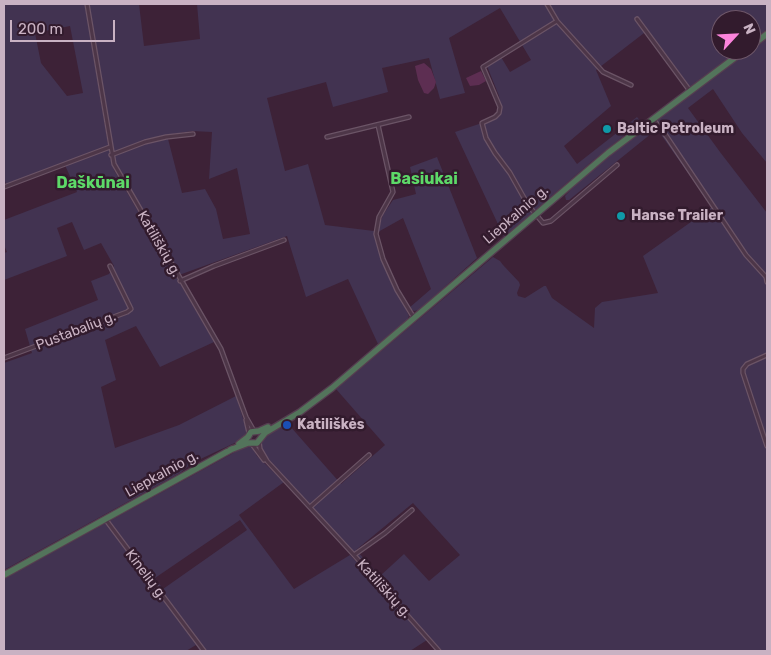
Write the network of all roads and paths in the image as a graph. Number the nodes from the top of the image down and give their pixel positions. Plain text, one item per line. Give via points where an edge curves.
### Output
1 (87, 4) edge
2 (547, 4) edge
3 (637, 19) dead end
4 (557, 20) junction
5 (732, 60) edge
6 (632, 85) dead end
7 (690, 91) junction
8 (409, 117) dead end
9 (653, 119) junction
10 (378, 125) junction
11 (193, 134) dead end
12 (327, 137) dead end
13 (110, 147) junction
14 (112, 155) junction
15 (616, 165) dead end
16 (4, 187) edge
17 (535, 215) junction
18 (284, 240) dead end
19 (110, 266) dead end
20 (180, 281) junction
21 (767, 282) edge
22 (414, 318) junction
23 (767, 355) edge
24 (4, 358) edge
25 (254, 437) junction
26 (767, 446) edge
27 (369, 455) dead end
28 (267, 461) junction
29 (310, 507) junction
30 (412, 510) dead end
31 (105, 519) junction
32 (354, 555) junction
33 (4, 575) edge
34 (204, 651) edge
35 (440, 651) edge

1 - 13 street, Katiliškių g.
2 - 4 street
3 - 7 street
4 - 6 street via 603,72
4 - 17 street via 484,67 500,106 498,114 482,124 484,133
5 - 7 highway, Liepkalnio g.
7 - 9 highway, Liepkalnio g.
8 - 10 street
9 - 17 highway, Liepkalnio g.
9 - 21 street
10 - 12 street
10 - 22 street via 394,192 379,216 376,234 390,276
11 - 14 street via 145,142
13 - 14 street, Katiliškių g.
13 - 16 street
14 - 20 street, Katiliškių g. via 118,174
15 - 17 street via 551,221 544,223
17 - 22 highway, Liepkalnio g.
18 - 20 street
19 - 24 street, Pustabalių g. via 131,309
20 - 25 street, Katiliškių g. via 221,349
22 - 25 highway, Liepkalnio g. via 308,405
23 - 26 street via 747,364 743,373
25 - 28 street, Katiliškių g.
25 - 28 street, Katiliškių g. via 261,457
25 - 31 highway, Liepkalnio g.
27 - 29 street
28 - 29 street, Katiliškių g.
29 - 32 street, Katiliškių g.
30 - 32 street
31 - 33 highway, Liepkalnio g.
31 - 34 street, Kinelių g.
32 - 35 street, Katiliškių g.

